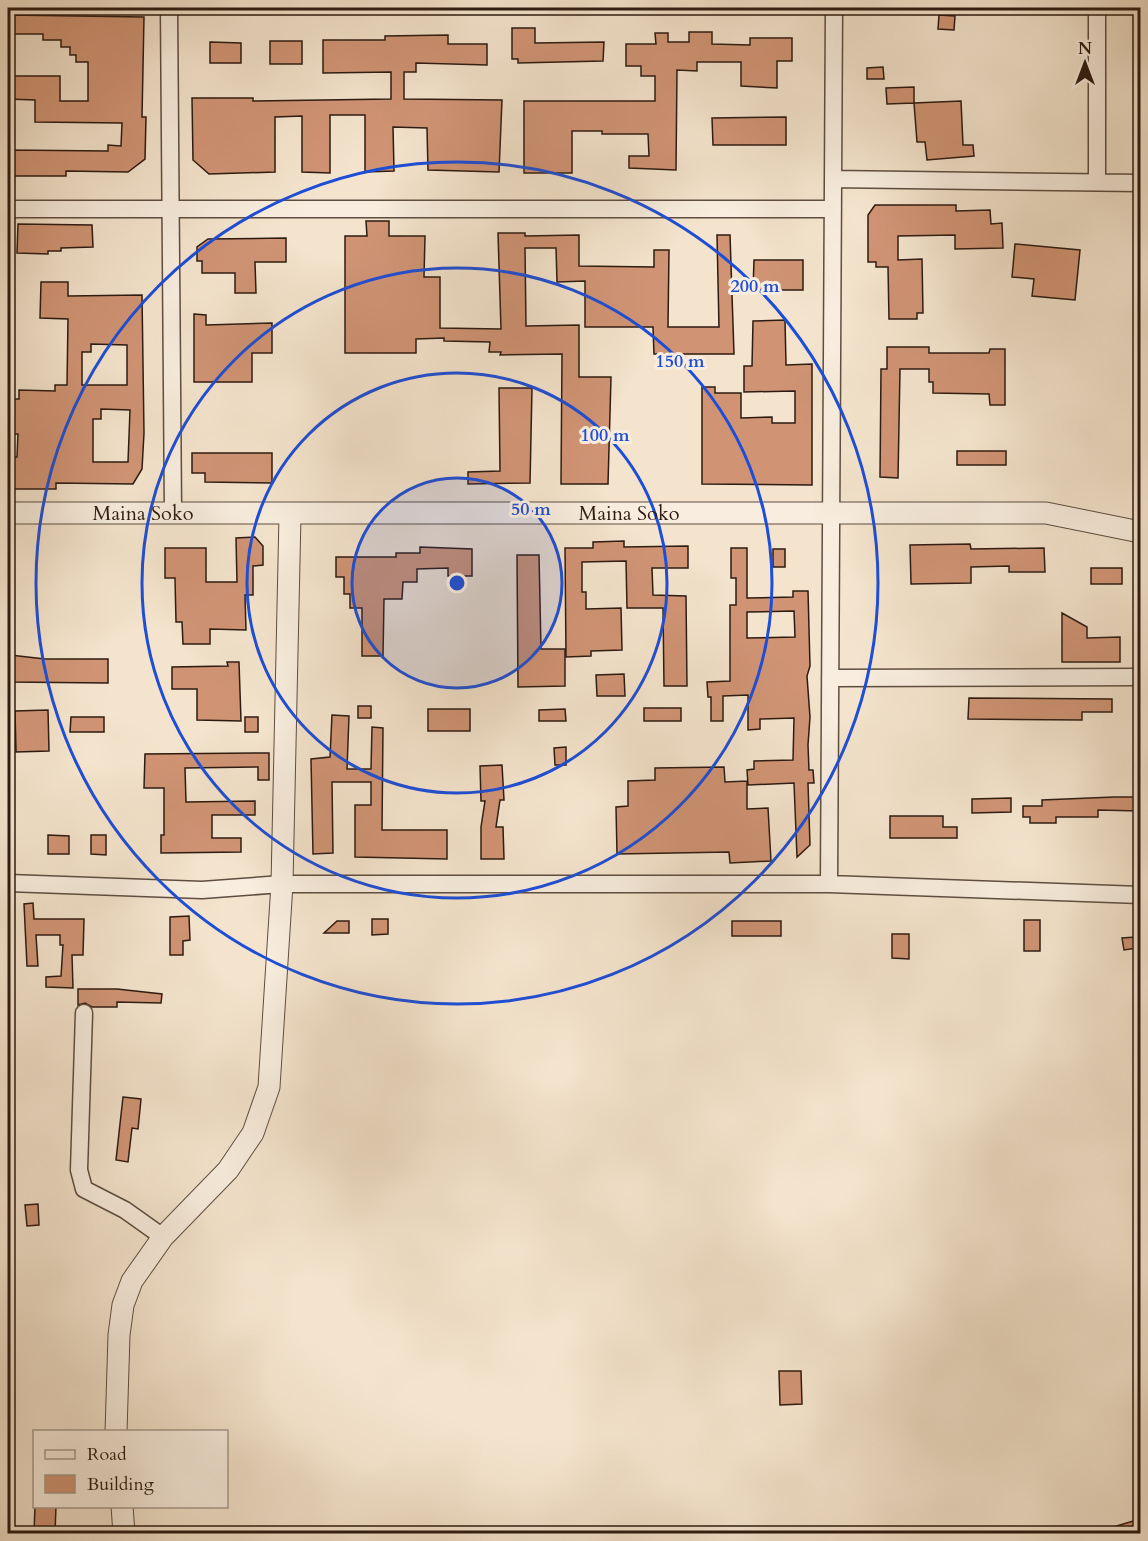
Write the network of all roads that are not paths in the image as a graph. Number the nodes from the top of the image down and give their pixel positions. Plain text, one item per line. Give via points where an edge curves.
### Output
1 (169, 8) edge
2 (834, 8) edge
3 (1097, 8) edge
4 (833, 178) junction
5 (1097, 182) junction
6 (1140, 183) edge
7 (8, 209) edge
8 (170, 209) junction
9 (833, 209) junction
10 (8, 513) edge
11 (173, 513) junction
12 (831, 514) junction
13 (290, 515) junction
14 (1140, 532) edge
15 (1140, 677) edge
16 (830, 678) junction
17 (8, 883) edge
18 (282, 884) junction
19 (829, 885) junction
20 (1140, 895) edge
21 (84, 1013) dead end
22 (163, 1237) junction
23 (116, 1430) edge
24 (122, 1508) edge
25 (124, 1533) edge

1 - 8 street
2 - 4 street
3 - 5 street
4 - 5 street
4 - 9 street
5 - 6 street
7 - 8 street
8 - 9 street
8 - 11 street
9 - 12 street
10 - 11 street, Maina Soko
11 - 13 street, Maina Soko
12 - 13 street, Maina Soko
12 - 14 street, Maina Soko via 1046,513
12 - 16 street
13 - 18 street
15 - 16 street
16 - 19 street
17 - 18 street via 202,890
18 - 19 street
18 - 22 street via 268,1087 252,1133 228,1170
19 - 20 street
21 - 22 street via 81,1181 84,1189 125,1210
22 - 23 street via 132,1281 123,1305
24 - 25 street

